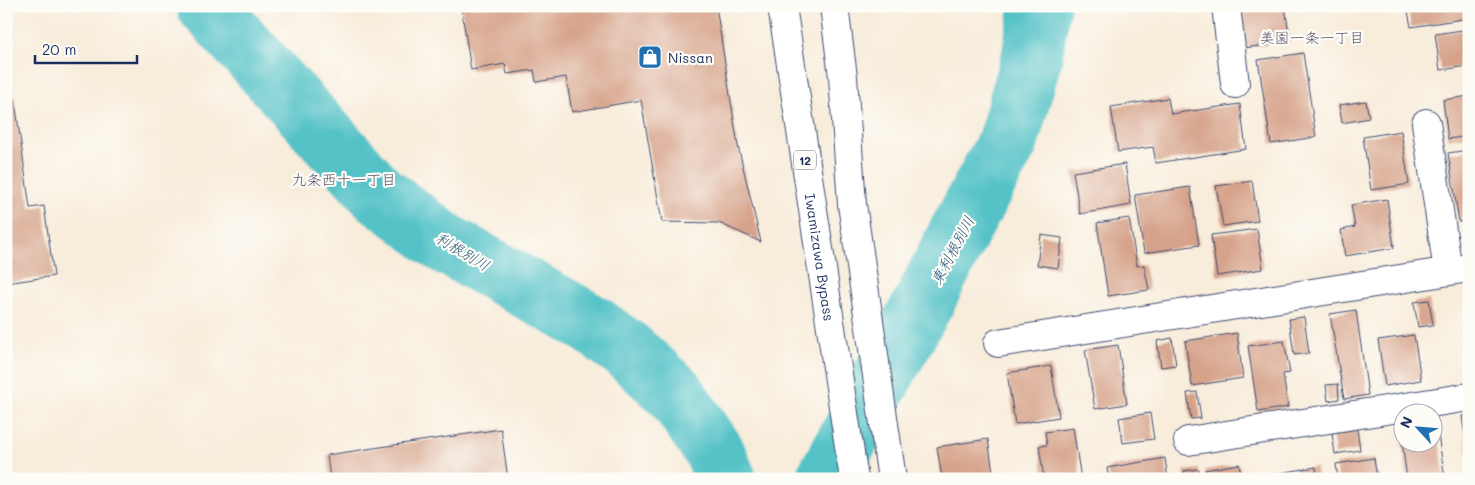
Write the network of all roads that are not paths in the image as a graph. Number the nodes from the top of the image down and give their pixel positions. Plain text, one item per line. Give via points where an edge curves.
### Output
1 (782, 6) edge
2 (834, 6) edge
3 (1226, 6) edge
4 (1235, 84) dead end
5 (1426, 123) dead end
6 (1459, 269) edge
7 (998, 343) dead end
8 (1469, 397) edge
9 (1188, 441) dead end
10 (854, 479) edge
11 (892, 479) edge

1 - 10 main road, Iwamizawa Bypass / 12
2 - 11 main road via 843,77 852,204
3 - 4 main road
5 - 6 main road
6 - 7 main road
8 - 9 main road

